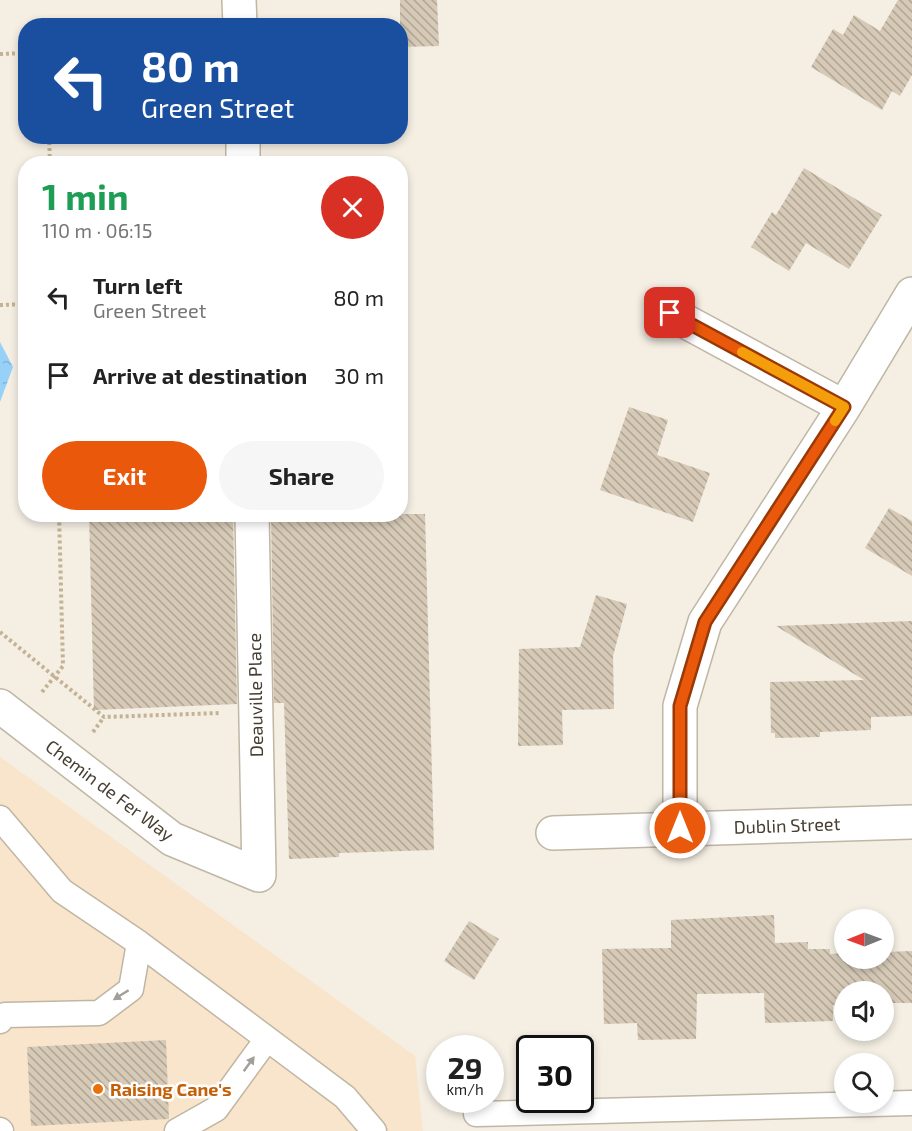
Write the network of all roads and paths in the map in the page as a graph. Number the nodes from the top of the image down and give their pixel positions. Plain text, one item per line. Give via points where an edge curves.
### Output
1 (239, 0) edge
2 (240, 18) edge
3 (18, 53) edge
4 (0, 54) edge
5 (912, 294) edge
6 (18, 304) edge
7 (0, 305) edge
8 (670, 313) dead end
9 (844, 407) junction
10 (59, 522) edge
11 (252, 522) edge
12 (0, 632) edge
13 (63, 666) dead end
14 (0, 706) edge
15 (221, 713) dead end
16 (0, 818) edge
17 (912, 822) edge
18 (680, 828) junction
19 (554, 833) dead end
20 (259, 875) joint
21 (139, 943) junction
22 (0, 1021) edge
23 (267, 1039) junction
24 (912, 1103) edge
25 (476, 1114) dead end
26 (177, 1131) edge
27 (374, 1131) edge

1 - 2 street
3 - 4 path
5 - 9 street
6 - 7 path
8 - 9 street
9 - 18 street via 705,622 680,706
10 - 13 path
11 - 20 street, Deauville Place
12 - 15 path via 104,717
14 - 20 street, Chemin de Fer Way via 172,839
16 - 21 lane via 62,891
17 - 18 street, Dublin Street
18 - 19 street, Dublin Street
21 -> 22 lane via 131,989 99,1013 5,1015
21 - 23 lane
26 -> 23 lane via 216,1109
23 - 27 lane via 345,1097
24 - 25 lane

